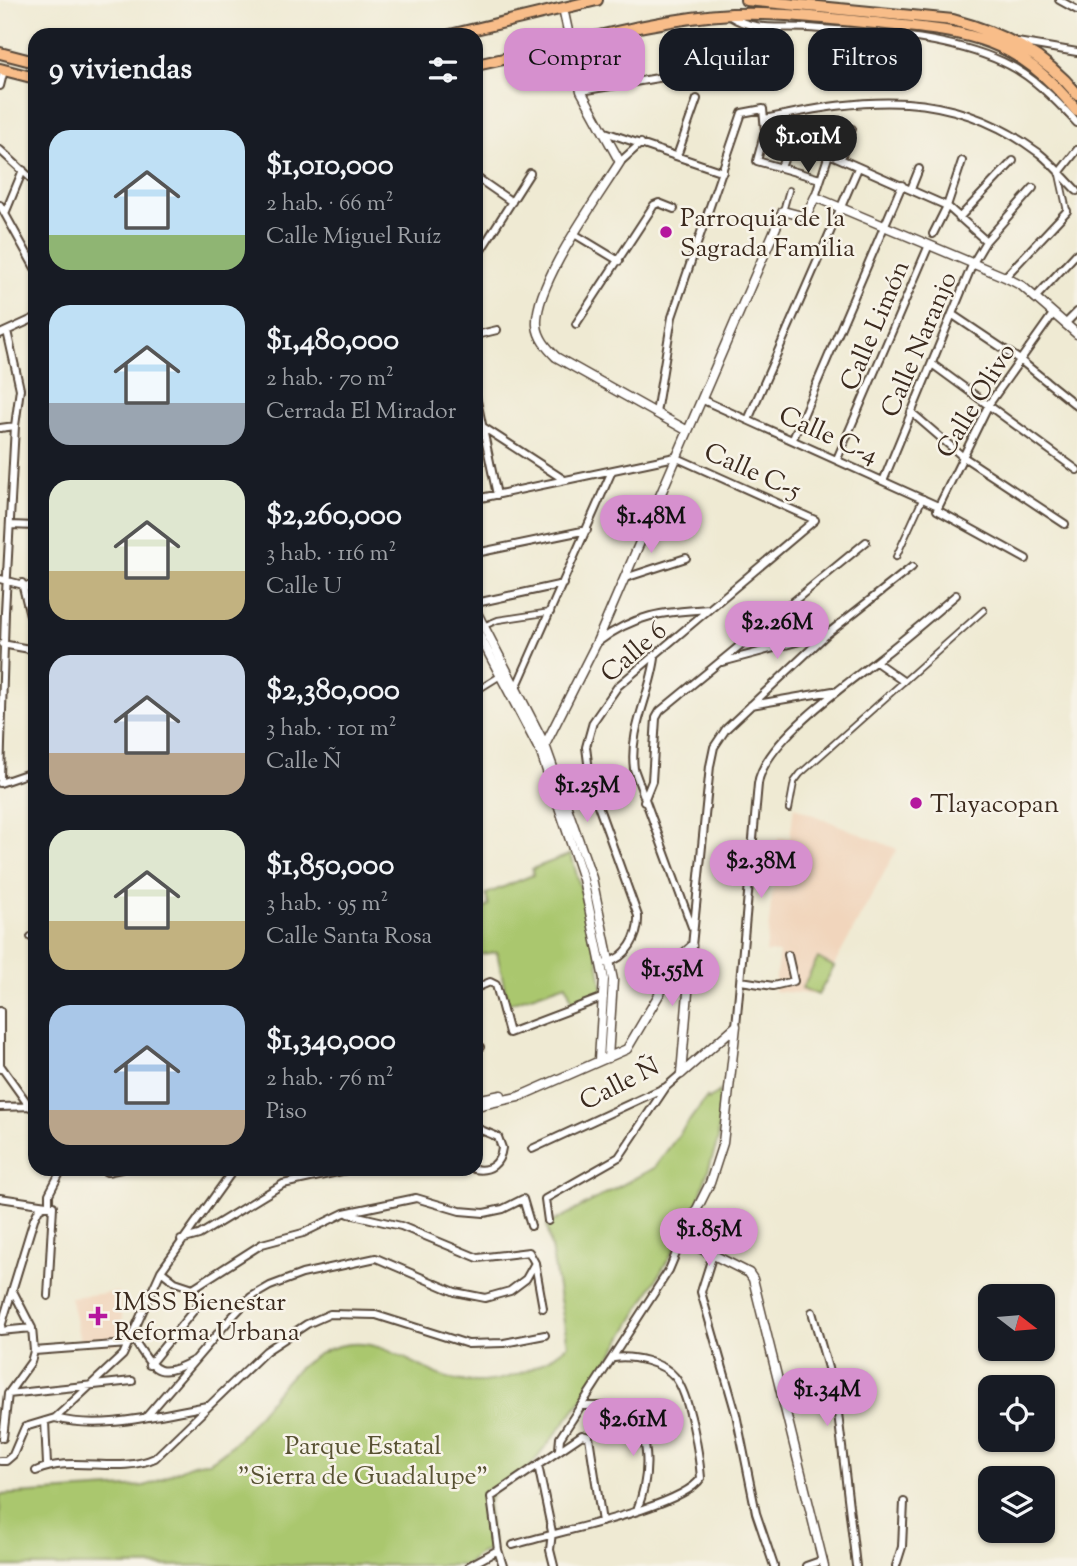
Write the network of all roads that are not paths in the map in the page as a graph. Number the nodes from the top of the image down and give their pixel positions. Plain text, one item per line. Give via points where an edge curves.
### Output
1 (597, 0) edge
2 (746, 0) edge
3 (1059, 0) edge
4 (562, 8) junction
5 (1077, 10) edge
6 (729, 15) junction
7 (479, 28) edge
8 (567, 28) edge
9 (644, 28) edge
10 (1016, 41) junction
11 (0, 52) edge
12 (1077, 52) edge
13 (504, 59) edge
14 (28, 60) edge
15 (483, 64) edge
16 (2, 69) edge
17 (28, 76) edge
18 (0, 86) edge
19 (583, 91) edge
20 (1077, 94) edge
21 (696, 99) dead end
22 (1077, 111) edge
23 (765, 119) junction
24 (1077, 123) edge
25 (852, 129) dead end
26 (605, 132) junction
27 (807, 133) dead end
28 (641, 143) junction
29 (0, 150) edge
30 (1077, 150) edge
31 (677, 156) junction
32 (841, 158) junction
33 (962, 161) dead end
34 (1013, 161) dead end
35 (620, 162) junction
36 (781, 167) junction
37 (858, 168) junction
38 (919, 169) dead end
39 (23, 170) junction
40 (723, 172) junction
41 (530, 173) dead end
42 (1059, 173) junction
43 (28, 175) edge
44 (820, 179) junction
45 (483, 182) edge
46 (902, 185) junction
47 (1033, 188) dead end
48 (911, 189) junction
49 (789, 190) dead end
50 (1077, 191) edge
51 (815, 197) junction
52 (512, 202) junction
53 (0, 205) edge
54 (947, 206) junction
55 (840, 208) junction
56 (674, 209) dead end
57 (6, 211) junction
58 (783, 211) junction
59 (1068, 211) joint
60 (959, 218) junction
61 (884, 228) junction
62 (933, 234) dead end
63 (576, 235) junction
64 (986, 241) junction
65 (929, 245) junction
66 (483, 247) edge
67 (1077, 253) edge
68 (28, 254) edge
69 (619, 261) junction
70 (973, 263) junction
71 (1005, 277) junction
72 (1035, 298) junction
73 (1077, 312) edge
74 (1053, 314) junction
75 (953, 315) junction
76 (28, 321) edge
77 (576, 324) dead end
78 (1065, 324) junction
79 (497, 330) dead end
80 (3, 332) edge
81 (483, 333) edge
82 (1077, 334) edge
83 (1020, 360) junction
84 (932, 364) junction
85 (703, 400) junction
86 (989, 404) junction
87 (1077, 406) edge
88 (911, 412) junction
89 (656, 413) junction
90 (748, 420) junction
91 (15, 426) junction
92 (0, 428) edge
93 (483, 428) edge
94 (688, 431) junction
95 (483, 432) edge
96 (793, 439) junction
97 (962, 456) junction
98 (675, 457) junction
99 (837, 459) junction
100 (1077, 470) edge
101 (612, 471) junction
102 (563, 479) junction
103 (884, 479) junction
104 (497, 495) junction
105 (483, 498) edge
106 (923, 498) junction
107 (937, 508) junction
108 (815, 520) joint
109 (11, 524) junction
110 (1065, 524) dead end
111 (28, 525) edge
112 (587, 530) junction
113 (866, 542) dead end
114 (483, 552) edge
115 (895, 557) dead end
116 (686, 558) dead end
117 (1026, 559) dead end
118 (912, 567) dead end
119 (625, 578) junction
120 (3, 580) edge
121 (22, 583) junction
122 (563, 584) junction
123 (28, 585) edge
124 (956, 596) dead end
125 (483, 601) edge
126 (28, 607) edge
127 (710, 609) junction
128 (985, 610) dead end
129 (552, 612) junction
130 (483, 626) edge
131 (827, 634) junction
132 (483, 636) edge
133 (483, 639) edge
134 (2, 644) edge
135 (596, 644) junction
136 (28, 649) edge
137 (655, 657) junction
138 (876, 662) junction
139 (720, 663) junction
140 (500, 676) junction
141 (903, 681) junction
142 (483, 687) edge
143 (516, 688) junction
144 (835, 691) junction
145 (750, 705) junction
146 (2, 714) edge
147 (543, 749) junction
148 (28, 773) edge
149 (0, 781) edge
150 (644, 801) junction
151 (789, 809) dead end
152 (693, 929) junction
153 (692, 946) junction
154 (788, 954) dead end
155 (606, 963) junction
156 (741, 981) junction
157 (483, 986) edge
158 (608, 996) junction
159 (0, 1011) edge
160 (736, 1026) junction
161 (604, 1059) junction
162 (0, 1067) edge
163 (681, 1073) junction
164 (666, 1087) junction
165 (518, 1097) junction
166 (483, 1098) edge
167 (28, 1102) edge
168 (483, 1104) edge
169 (0, 1107) edge
170 (28, 1107) edge
171 (483, 1131) edge
172 (533, 1149) dead end
173 (483, 1169) edge
174 (58, 1176) edge
175 (229, 1176) edge
176 (319, 1176) edge
177 (0, 1198) edge
178 (49, 1203) junction
179 (344, 1213) junction
180 (548, 1221) dead end
181 (531, 1226) dead end
182 (682, 1239) junction
183 (181, 1240) junction
184 (713, 1254) junction
185 (535, 1263) junction
186 (161, 1271) junction
187 (14, 1293) junction
188 (48, 1296) dead end
189 (198, 1305) dead end
190 (543, 1308) dead end
191 (812, 1312) dead end
192 (32, 1328) junction
193 (0, 1330) edge
194 (545, 1335) dead end
195 (131, 1336) junction
196 (128, 1344) junction
197 (34, 1351) junction
198 (199, 1357) junction
199 (614, 1358) junction
200 (149, 1365) junction
201 (132, 1381) dead end
202 (93, 1384) junction
203 (8, 1394) junction
204 (209, 1406) junction
205 (581, 1406) junction
206 (148, 1416) junction
207 (55, 1418) junction
208 (45, 1420) junction
209 (3, 1438) dead end
210 (559, 1449) junction
211 (0, 1461) edge
212 (47, 1465) junction
213 (538, 1465) junction
214 (36, 1471) dead end
215 (904, 1502) dead end
216 (638, 1510) junction
217 (601, 1522) junction
218 (552, 1532) junction
219 (513, 1545) dead end
220 (498, 1550) junction
221 (824, 1563) edge
222 (469, 1566) edge
223 (503, 1566) edge
224 (554, 1566) edge
225 (774, 1566) edge
226 (806, 1566) edge
227 (856, 1566) edge
228 (896, 1566) edge

1 - 4 highway
2 - 10 highway via 953,20
3 - 5 street
4 - 7 highway
4 - 8 street
6 - 9 highway
6 - 22 highway via 813,17 952,30 981,37 1036,69
6 - 24 street via 757,27 909,38 982,54 1036,83
10 - 12 street
10 - 20 highway
11 - 14 highway
13 - 15 highway
16 - 17 highway
16 - 18 street
19 - 26 street
21 - 31 street
23 - 36 street via 757,161
23 - 40 street via 763,109 740,116
23 - 42 street via 837,103 927,104 958,110 1013,136
25 - 32 street
26 - 28 street
26 - 35 street
27 - 36 street via 794,135
28 - 31 street
28 - 35 street
29 - 39 street
30 - 42 street
31 - 40 street
32 - 37 street
32 - 44 street via 829,155
33 - 54 street, Calle Limón
34 - 60 street
35 - 63 street
36 - 44 street
37 - 46 street
37 - 55 street
38 - 48 street
39 - 43 street
39 - 57 street
40 - 89 street via 672,317
41 - 52 street
42 - 50 street
42 - 59 street
44 - 51 street
45 - 52 street
46 - 48 street
46 - 61 street
47 - 64 street, Calle Naranjo
48 - 54 street
49 - 58 street
51 - 55 street
51 - 58 street via 806,217
52 - 66 street
53 - 57 street
54 - 60 street
54 - 62 street, Calle Limón
55 - 61 street
55 - 90 street
56 - 69 street via 656,203
57 - 68 street
58 - 85 street
59 - 71 street
60 - 64 street
61 - 65 street
61 - 96 street
63 - 69 street
63 - 89 street via 541,296 540,336 556,357
64 - 70 street, Calle Naranjo
65 - 70 street
65 - 99 street, Calle Limón
67 - 72 street
69 - 77 street
70 - 71 street
70 - 75 street, Calle Naranjo
71 - 72 street
72 - 74 street
73 - 78 street
74 - 78 street
74 - 83 street, Calle Olivo
75 - 83 street
75 - 84 street, Calle Naranjo
76 - 80 street
78 - 82 street
79 - 81 street
80 - 91 street via 20,389
83 - 86 street, Calle Olivo
83 - 87 street
84 - 86 street
84 - 88 street, Calle Naranjo
85 - 90 street, Calle C-4
85 - 94 street
86 - 97 street, Calle Olivo
86 - 100 street
88 - 97 street
88 - 103 street, Calle Naranjo
89 - 94 street
90 - 96 street, Calle C-4
91 - 92 street
91 - 109 street
93 - 102 street
94 - 98 street
95 - 104 street
96 - 99 street, Calle C-4
97 - 107 street, Calle Olivo
97 - 110 street
98 - 101 street
98 - 108 street, Calle C-5
98 - 119 street
99 - 103 street, Calle C-4
101 - 102 street
101 - 112 street
102 - 104 street
103 - 106 street, Calle C-4
104 - 105 street
106 - 107 street, Calle C-4
106 - 115 street
107 - 117 street, Calle C-4
108 - 127 street, Calle 6
109 - 111 street
109 - 120 street
112 - 114 street
112 - 122 street
113 - 139 street
116 - 119 street
118 - 131 street
119 - 135 street
120 - 121 street
120 - 134 street
121 - 123 street
121 - 126 street
122 - 125 street
122 - 129 street
124 - 138 street
127 - 135 street via 647,615
127 - 137 street, Calle 6
128 - 141 street
129 - 130 street
129 - 143 street
131 - 139 street
131 - 145 street
132 - 143 street
133 - 140 street
134 - 136 street
134 - 146 street
135 - 147 street
137 - 150 street via 632,746
137 - 155 street, Calle 6 via 605,702 586,747 591,786 638,916 635,937 624,954
138 - 141 street
138 - 144 street
139 - 150 street via 660,710 652,781
140 - 142 street
140 - 147 street
141 - 151 street via 800,774
143 - 147 street
144 - 145 street
144 - 156 street via 761,769
145 - 152 street via 719,737 712,757
146 - 149 street
147 - 155 street
148 - 149 street
150 - 152 street
152 - 153 street
153 - 161 street via 629,1047
153 - 163 street
154 - 156 street via 794,981 773,986
155 - 158 street
156 - 160 street
157 - 158 street via 494,982 509,1032
158 - 161 street
159 - 162 street
160 - 163 street, Calle Ñ
160 - 182 street via 723,1143 710,1183
161 - 165 street
162 - 167 street
163 - 164 street, Calle Ñ
164 - 172 street, Calle Ñ
164 - 180 street via 620,1157 545,1199
165 - 166 street via 504,1094
165 - 168 street
169 - 170 street
171 - 173 street via 498,1137 502,1148 494,1166
174 - 178 street
175 - 183 street
176 - 183 street via 283,1184 199,1235
177 - 178 street
178 - 187 street via 34,1219
178 - 188 street via 55,1211
179 - 181 street via 416,1198 484,1213 523,1199
179 - 185 street via 401,1226 474,1257 526,1252
179 - 186 street via 303,1233 262,1244 201,1286 185,1287
182 - 184 street
182 - 199 street via 669,1270
183 - 186 street
184 - 221 street via 751,1275
184 - 225 street via 701,1292 736,1414 756,1513
185 - 190 street
185 - 198 street via 510,1291 485,1298 455,1292 376,1258 302,1274 251,1297
186 - 195 street
187 - 192 street
187 - 193 street
189 - 200 street
191 - 227 street via 836,1396
192 - 193 street
192 - 197 street
194 - 204 street via 477,1345 376,1315 330,1314 279,1341
195 - 196 street
195 - 200 street
196 - 197 street
196 - 202 street
197 - 203 street
198 - 200 street via 177,1371
198 - 206 street
199 - 205 street
199 - 216 street via 634,1356 676,1378 688,1409 701,1478 690,1489
201 - 202 street
202 - 203 street
202 - 207 street
203 - 209 street
204 - 206 street
204 - 212 street via 146,1462
205 - 210 street
205 - 216 street via 620,1406 635,1419 647,1457
206 - 207 street via 114,1421
207 - 208 street
208 - 211 street via 25,1427 13,1455
208 - 212 street
210 - 213 street
210 - 217 street via 588,1435
212 - 214 street
213 - 218 street
213 - 220 street via 491,1498
215 - 228 street via 902,1547
216 - 217 street
217 - 218 street
218 - 219 street
218 - 224 street
220 - 222 street
220 - 223 street
221 - 226 street

